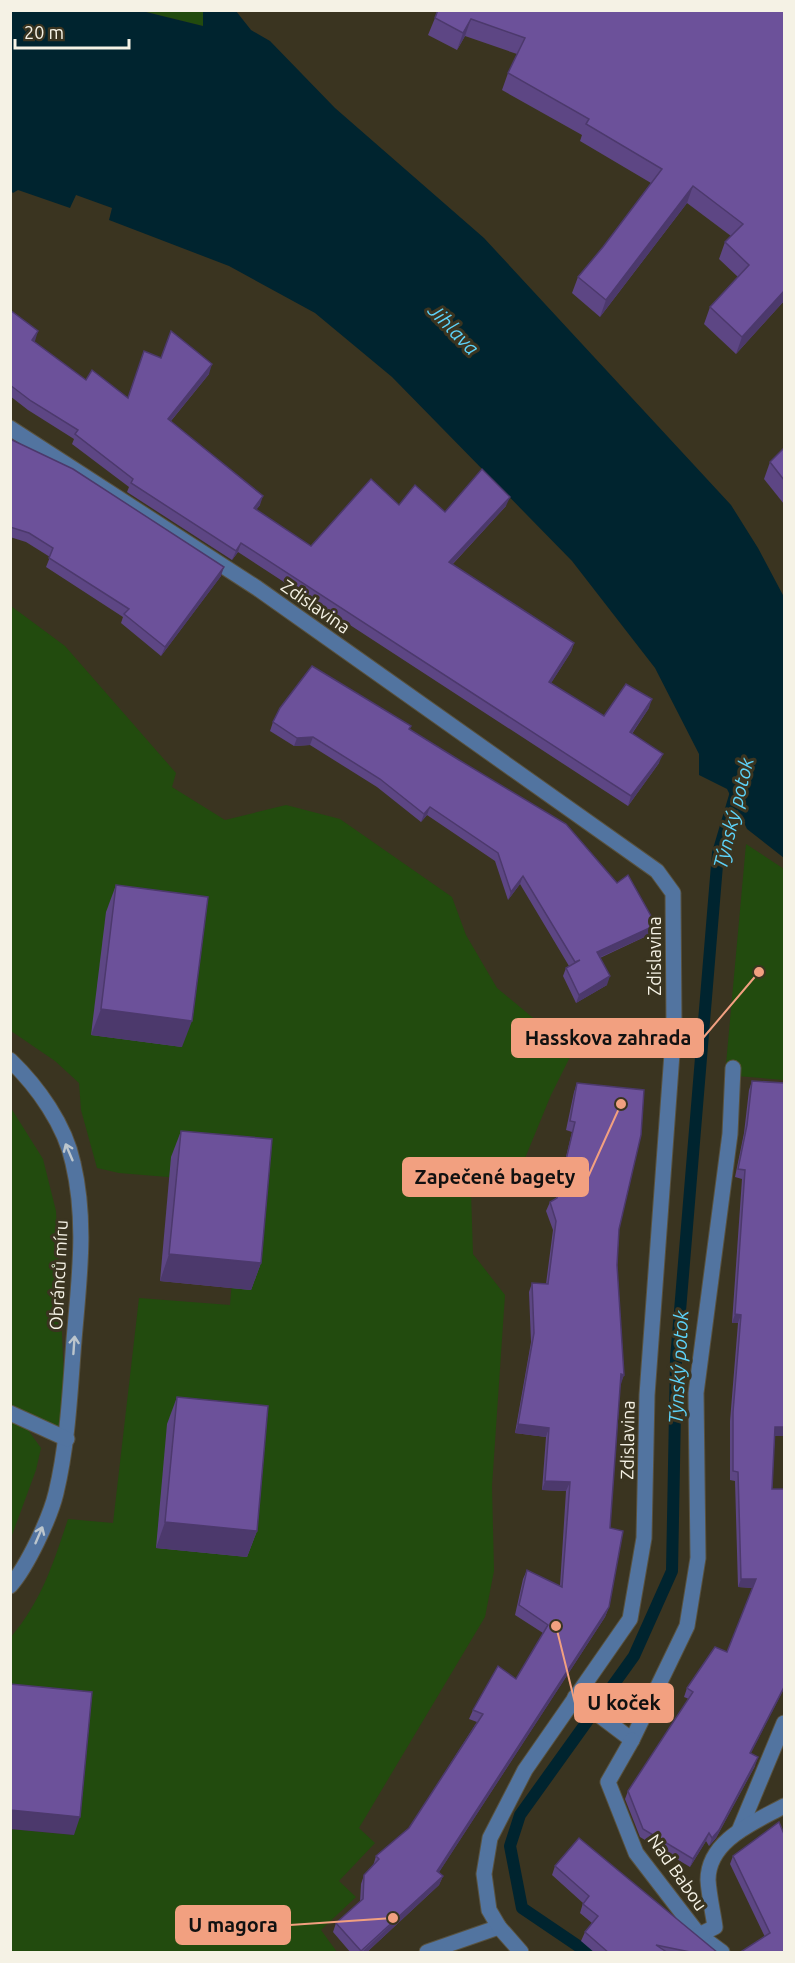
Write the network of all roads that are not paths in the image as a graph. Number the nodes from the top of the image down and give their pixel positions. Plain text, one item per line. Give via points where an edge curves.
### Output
1 (10, 428) edge
2 (10, 1060) edge
3 (733, 1068) dead end
4 (10, 1413) edge
5 (66, 1439) junction
6 (10, 1586) edge
7 (575, 1697) junction
8 (784, 1723) edge
9 (632, 1740) junction
10 (784, 1806) edge
11 (739, 1831) junction
12 (499, 1927) junction
13 (699, 1935) junction
14 (427, 1953) edge
15 (521, 1953) edge
16 (722, 1953) edge

1 - 7 street, Zdislavina via 257,588 657,871 673,893 674,1026 647,1395 644,1538 630,1619
5 -> 2 street, Obránců míru via 83,1225 73,1161 54,1117 30,1078
3 - 9 street via 730,1134 696,1393 698,1558 687,1626
4 - 5 street
6 -> 5 street, Obránců míru via 23,1572 56,1496
7 - 9 street
7 - 12 street, Zdislavina via 525,1770 490,1838 484,1874 489,1910
8 - 11 street
9 - 13 street, Nad Babou via 608,1782 636,1853
10 - 11 street
11 - 13 street via 716,1852 708,1878 715,1927
12 - 14 street
12 - 15 street, Zdislavina
13 - 16 street, Nad Babou

